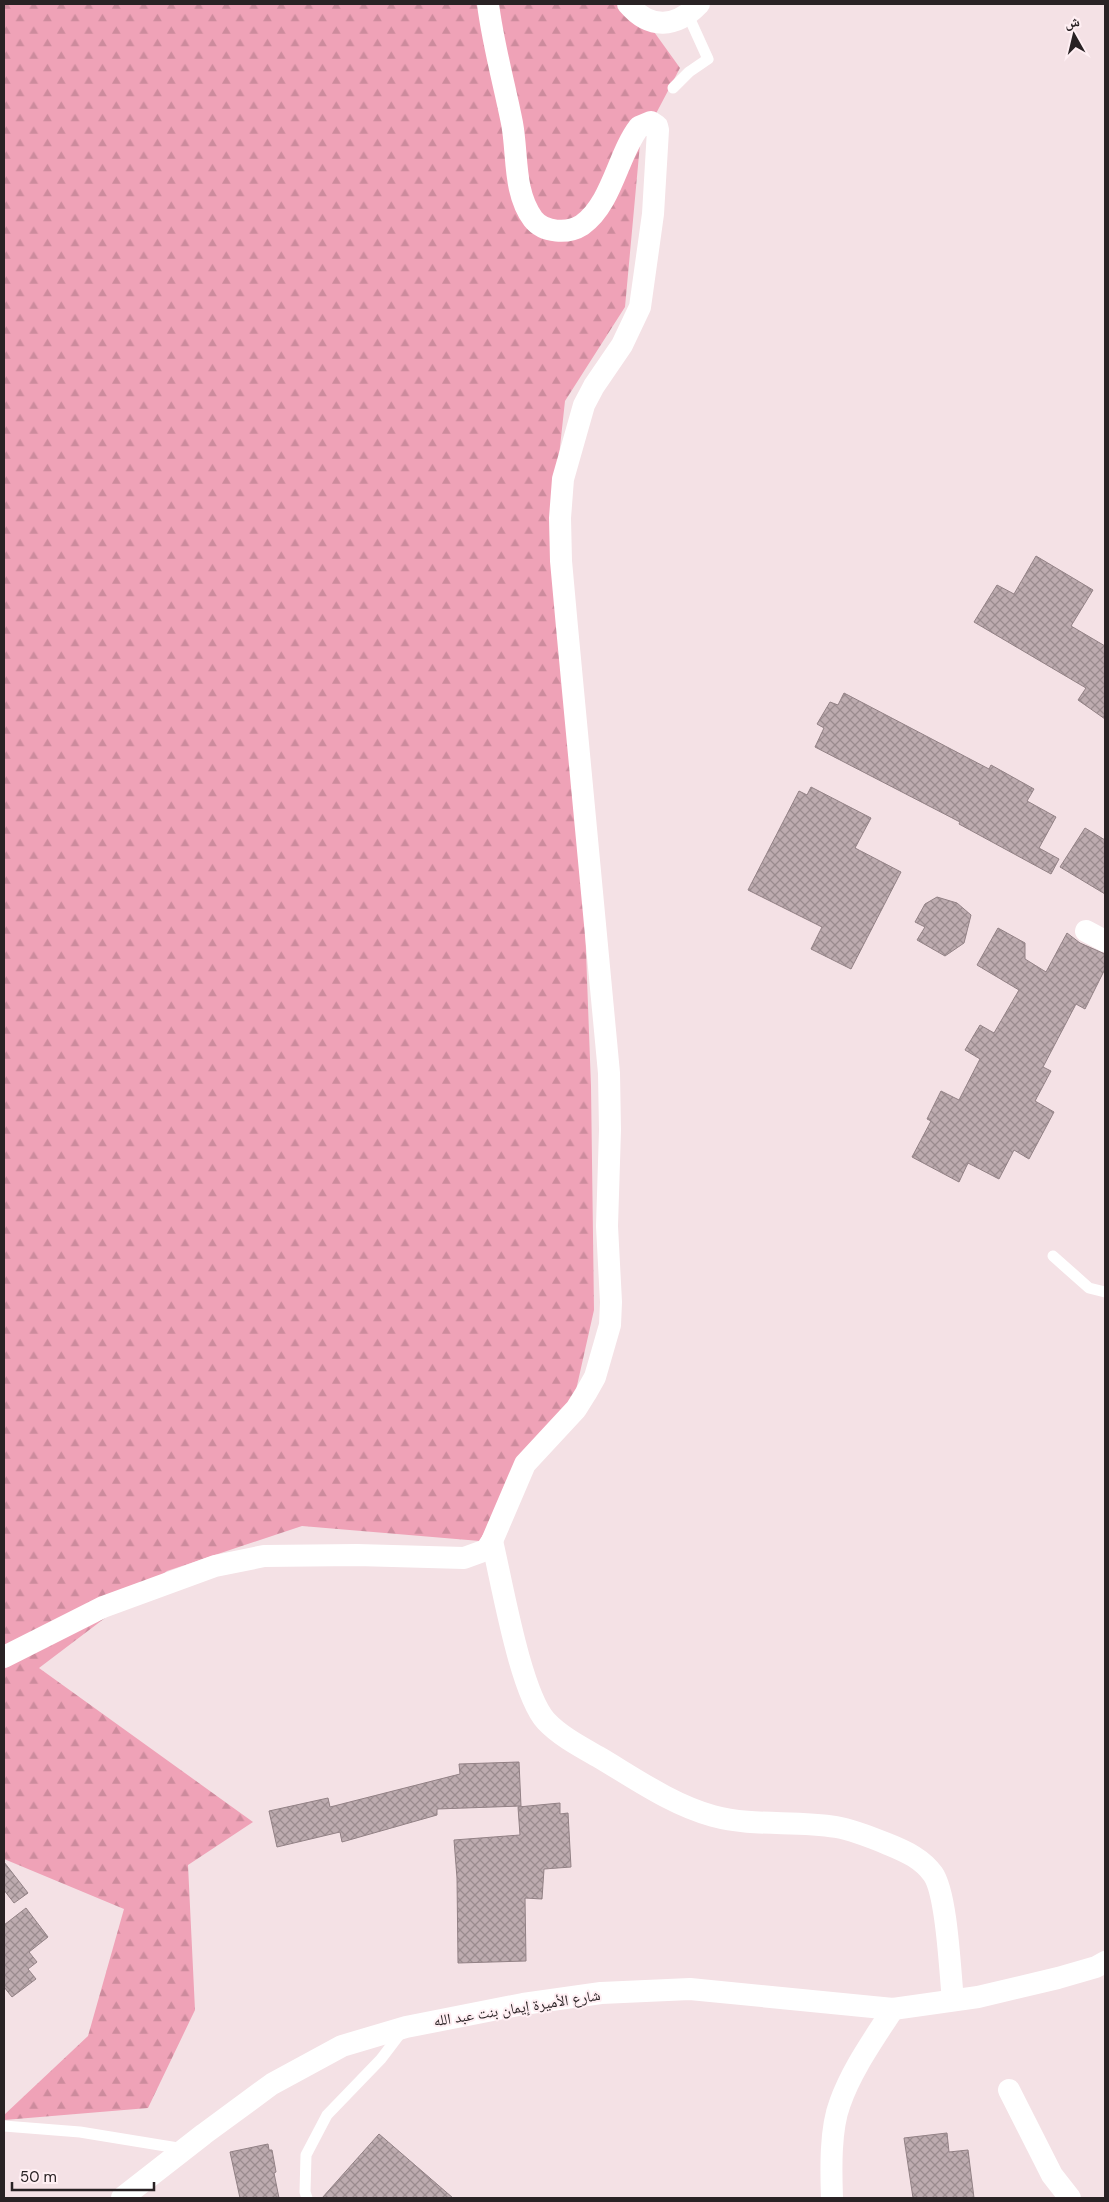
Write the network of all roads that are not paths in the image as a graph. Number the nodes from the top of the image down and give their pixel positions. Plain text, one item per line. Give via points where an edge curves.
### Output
1 (488, 4) edge
2 (628, 4) edge
3 (693, 10) edge
4 (673, 88) dead end
5 (1053, 1256) dead end
6 (1105, 1292) edge
7 (492, 1541) junction
8 (4, 1657) edge
9 (1105, 1962) edge
10 (953, 2000) junction
11 (893, 2009) junction
12 (406, 2027) junction
13 (1009, 2090) dead end
14 (4, 2126) edge
15 (184, 2149) junction
16 (122, 2198) edge
17 (307, 2198) edge
18 (832, 2198) edge
19 (1070, 2198) edge

1 - 7 street via 514,137 519,184 528,210 539,225 562,231 581,225 594,212 614,180 636,130 651,122 658,130 653,214 640,307 622,346 584,405 563,479 560,510 562,580 609,1073 606,1226 612,1302 610,1325 595,1377 586,1394 525,1464
2 - 3 street via 637,15 654,23 665,23
3 - 4 lane via 708,59
5 - 6 lane via 1090,1288
7 - 8 street via 486,1550 464,1558 264,1556 215,1566 103,1607
7 - 10 street via 530,1695 546,1720 571,1740 692,1809 746,1822 837,1827 877,1839 913,1855 933,1875 942,1896
9 - 10 street, شارع الأميرة إيمان بنت عبد الله via 1058,1978
10 - 11 street, شارع الأميرة إيمان بنت عبد الله
11 - 12 street, شارع الأميرة إيمان بنت عبد الله via 690,1989 601,1993 523,2004
11 - 18 street via 859,2062 839,2104 831,2156
12 - 15 street, شارع الأميرة إيمان بنت عبد الله via 342,2046 272,2084
12 - 17 lane via 381,2059 327,2115 306,2155
13 - 19 street via 1052,2175
14 - 15 lane via 80,2132
15 - 16 street, شارع الأميرة إيمان بنت عبد الله

